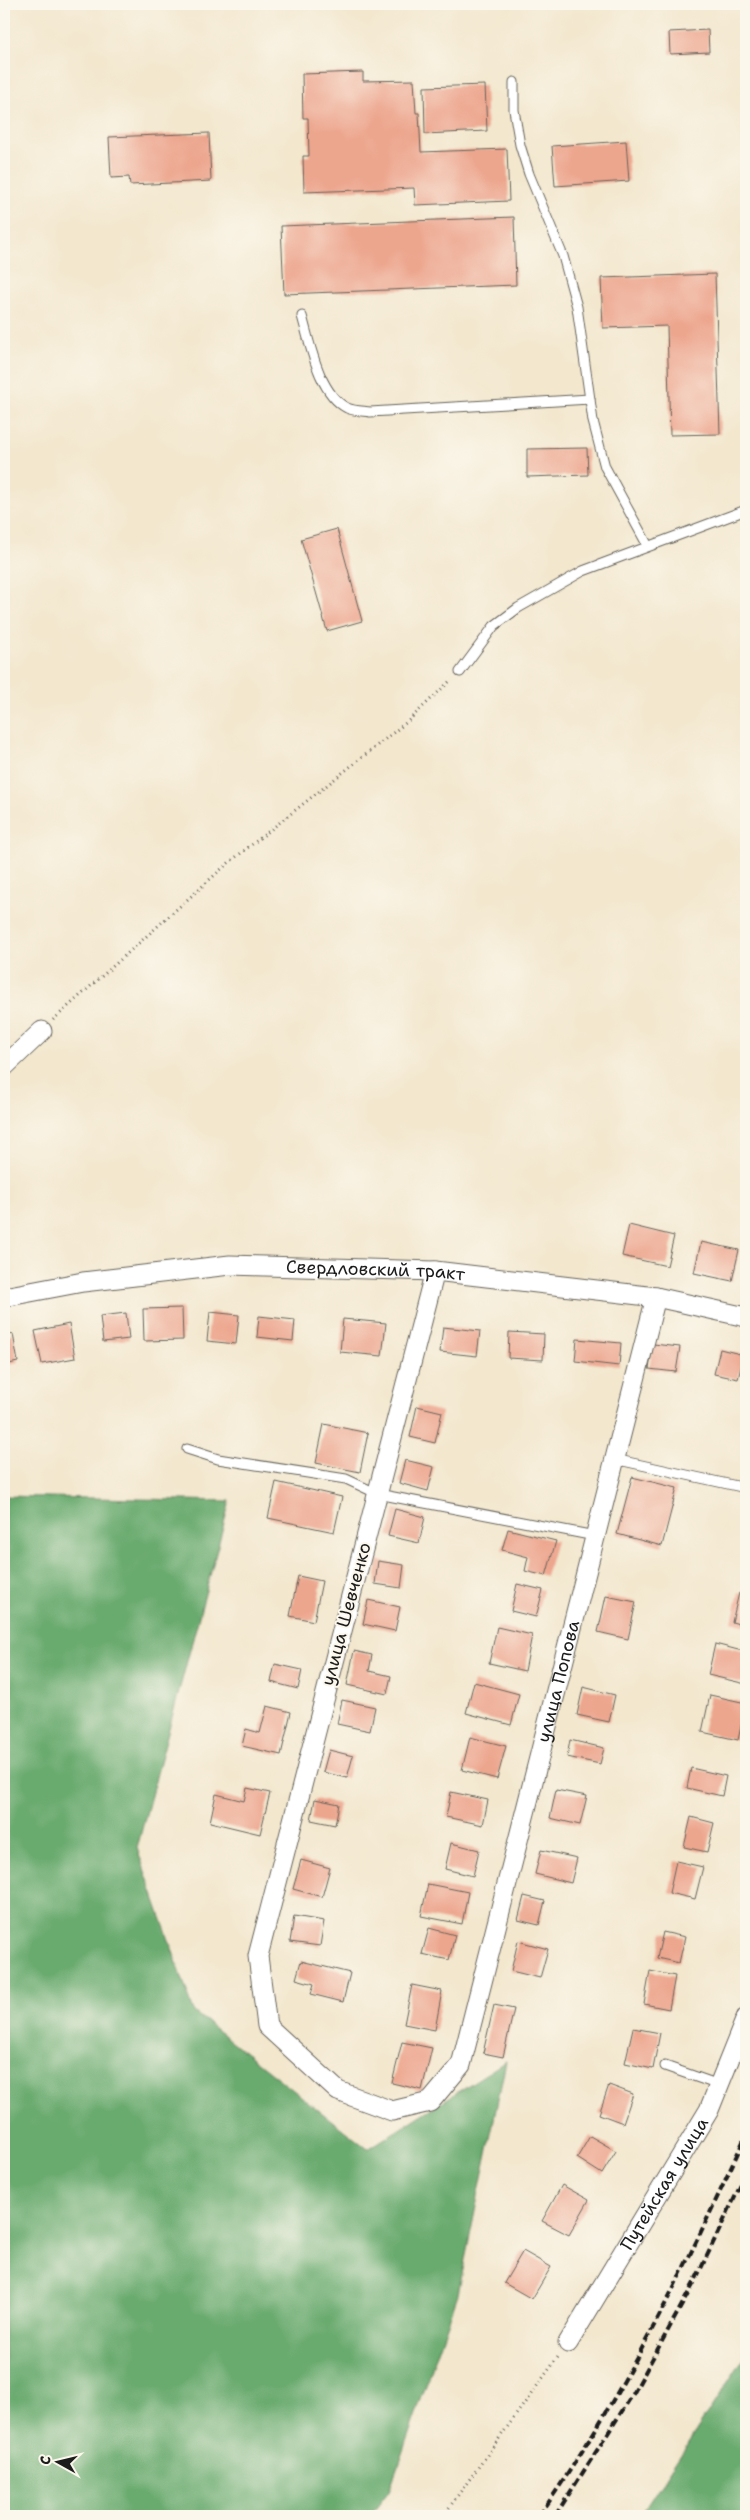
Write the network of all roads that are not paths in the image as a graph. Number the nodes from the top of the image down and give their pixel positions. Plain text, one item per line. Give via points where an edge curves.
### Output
1 (514, 82) dead end
2 (302, 316) dead end
3 (590, 399) junction
4 (746, 510) edge
5 (648, 546) junction
6 (460, 672) road end
7 (42, 1030) road end
8 (4, 1067) edge
9 (435, 1271) junction
10 (4, 1297) edge
11 (656, 1297) junction
12 (746, 1317) edge
13 (187, 1449) dead end
14 (614, 1459) junction
15 (746, 1488) edge
16 (378, 1494) junction
17 (595, 1536) junction
18 (746, 2018) edge
19 (461, 2065) joint
20 (664, 2066) dead end
21 (720, 2085) junction
22 (568, 2343) road end

1 - 3 lane via 514,110 520,145 563,256 578,307
2 - 3 lane via 318,368 332,398 348,409 370,412
3 - 5 lane via 605,467
4 - 5 lane
5 - 6 lane via 583,571 518,608 494,626
7 - 8 street
9 - 10 street, Свердловский тракт via 230,1265 83,1282
9 - 11 street, Свердловский тракт
9 - 16 street, улица Шевченко
11 - 12 street, Свердловский тракт
11 - 14 street, улица Попова
13 - 16 lane via 218,1459 346,1479
14 - 15 lane
14 - 17 street, улица Попова
16 - 17 lane
16 - 19 street, улица Шевченко via 258,1956 267,2026 338,2091 392,2111 430,2102
17 - 19 street, улица Попова
18 - 21 street, Путейская улица
20 - 21 lane
21 - 22 street, Путейская улица via 709,2110

